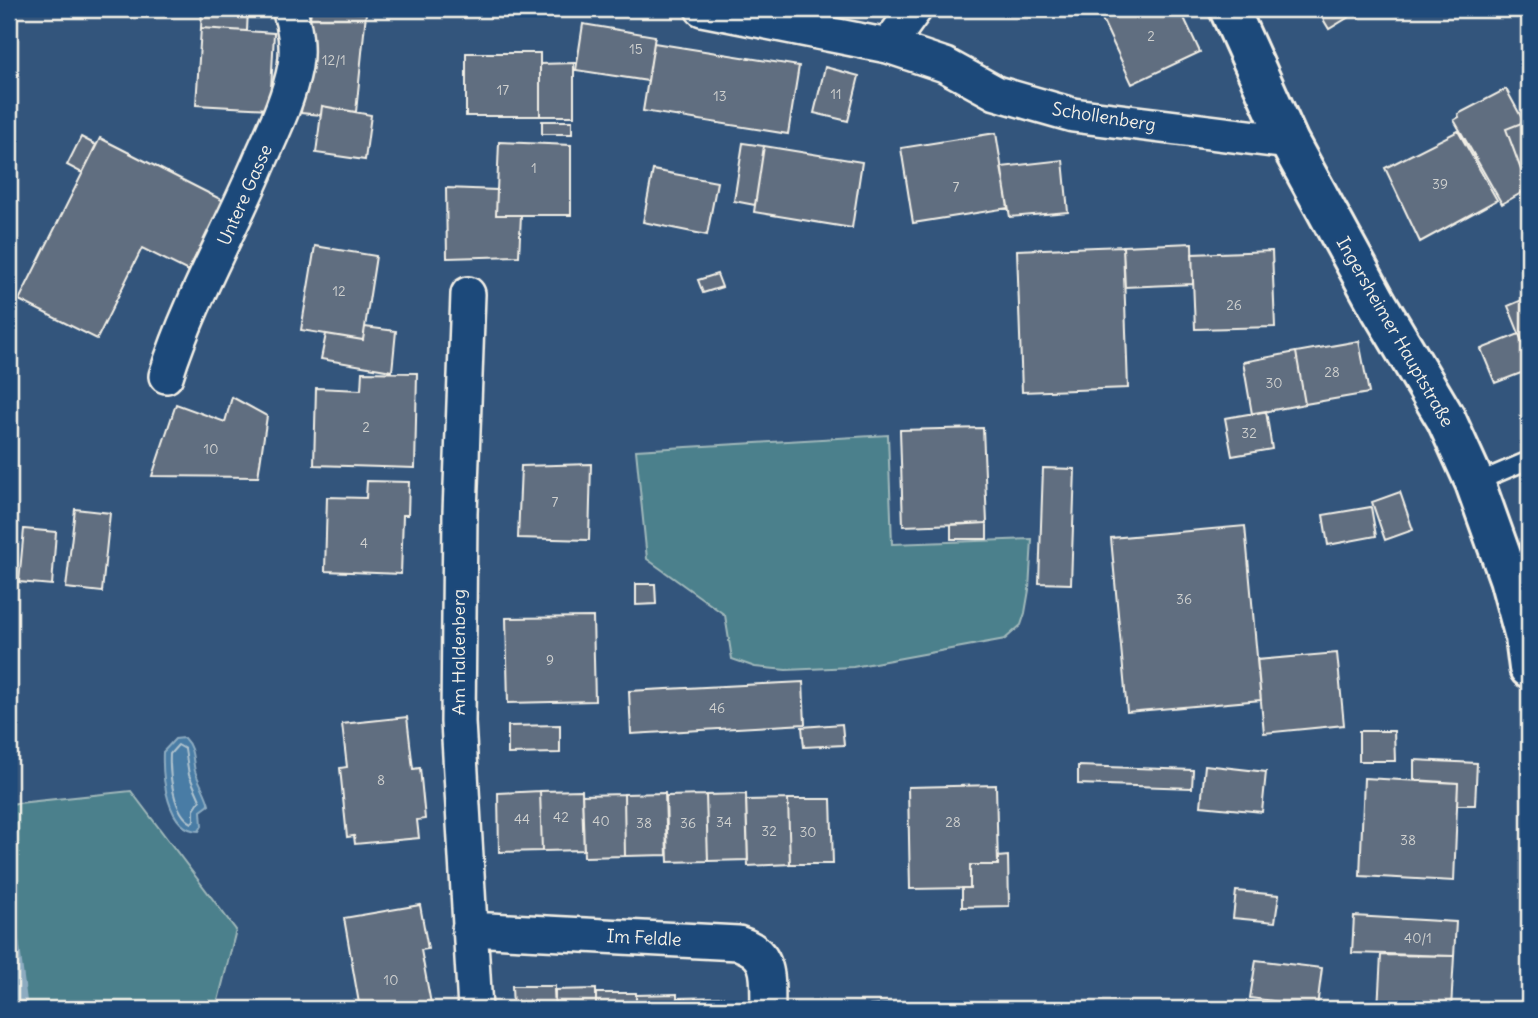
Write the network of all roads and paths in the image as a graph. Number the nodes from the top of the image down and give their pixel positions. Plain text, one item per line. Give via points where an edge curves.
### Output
1 (289, 9) edge
2 (702, 9) edge
3 (915, 9) edge
4 (1229, 9) edge
5 (888, 46) junction
6 (1289, 142) junction
7 (468, 294) dead end
8 (166, 376) dead end
9 (1529, 460) edge
10 (1475, 483) junction
11 (1529, 668) edge
12 (470, 929) junction
13 (475, 1009) edge
14 (768, 1009) edge

1 - 8 street, Untere Gasse via 295,63 286,101 179,335
2 - 5 street, Schollenberg
3 - 5 street
4 - 6 street, Ingersheimer Hauptstraße
5 - 6 street, Schollenberg via 944,65 996,93 1073,115
6 - 10 street, Ingersheimer Hauptstraße via 1446,419
7 - 12 street, Am Haldenberg via 458,722
9 - 10 lane
10 - 11 street, Ingersheimer Hauptstraße via 1509,578
12 - 13 street, Am Haldenberg
12 - 14 street, Im Feldle via 738,943 760,954 766,967

